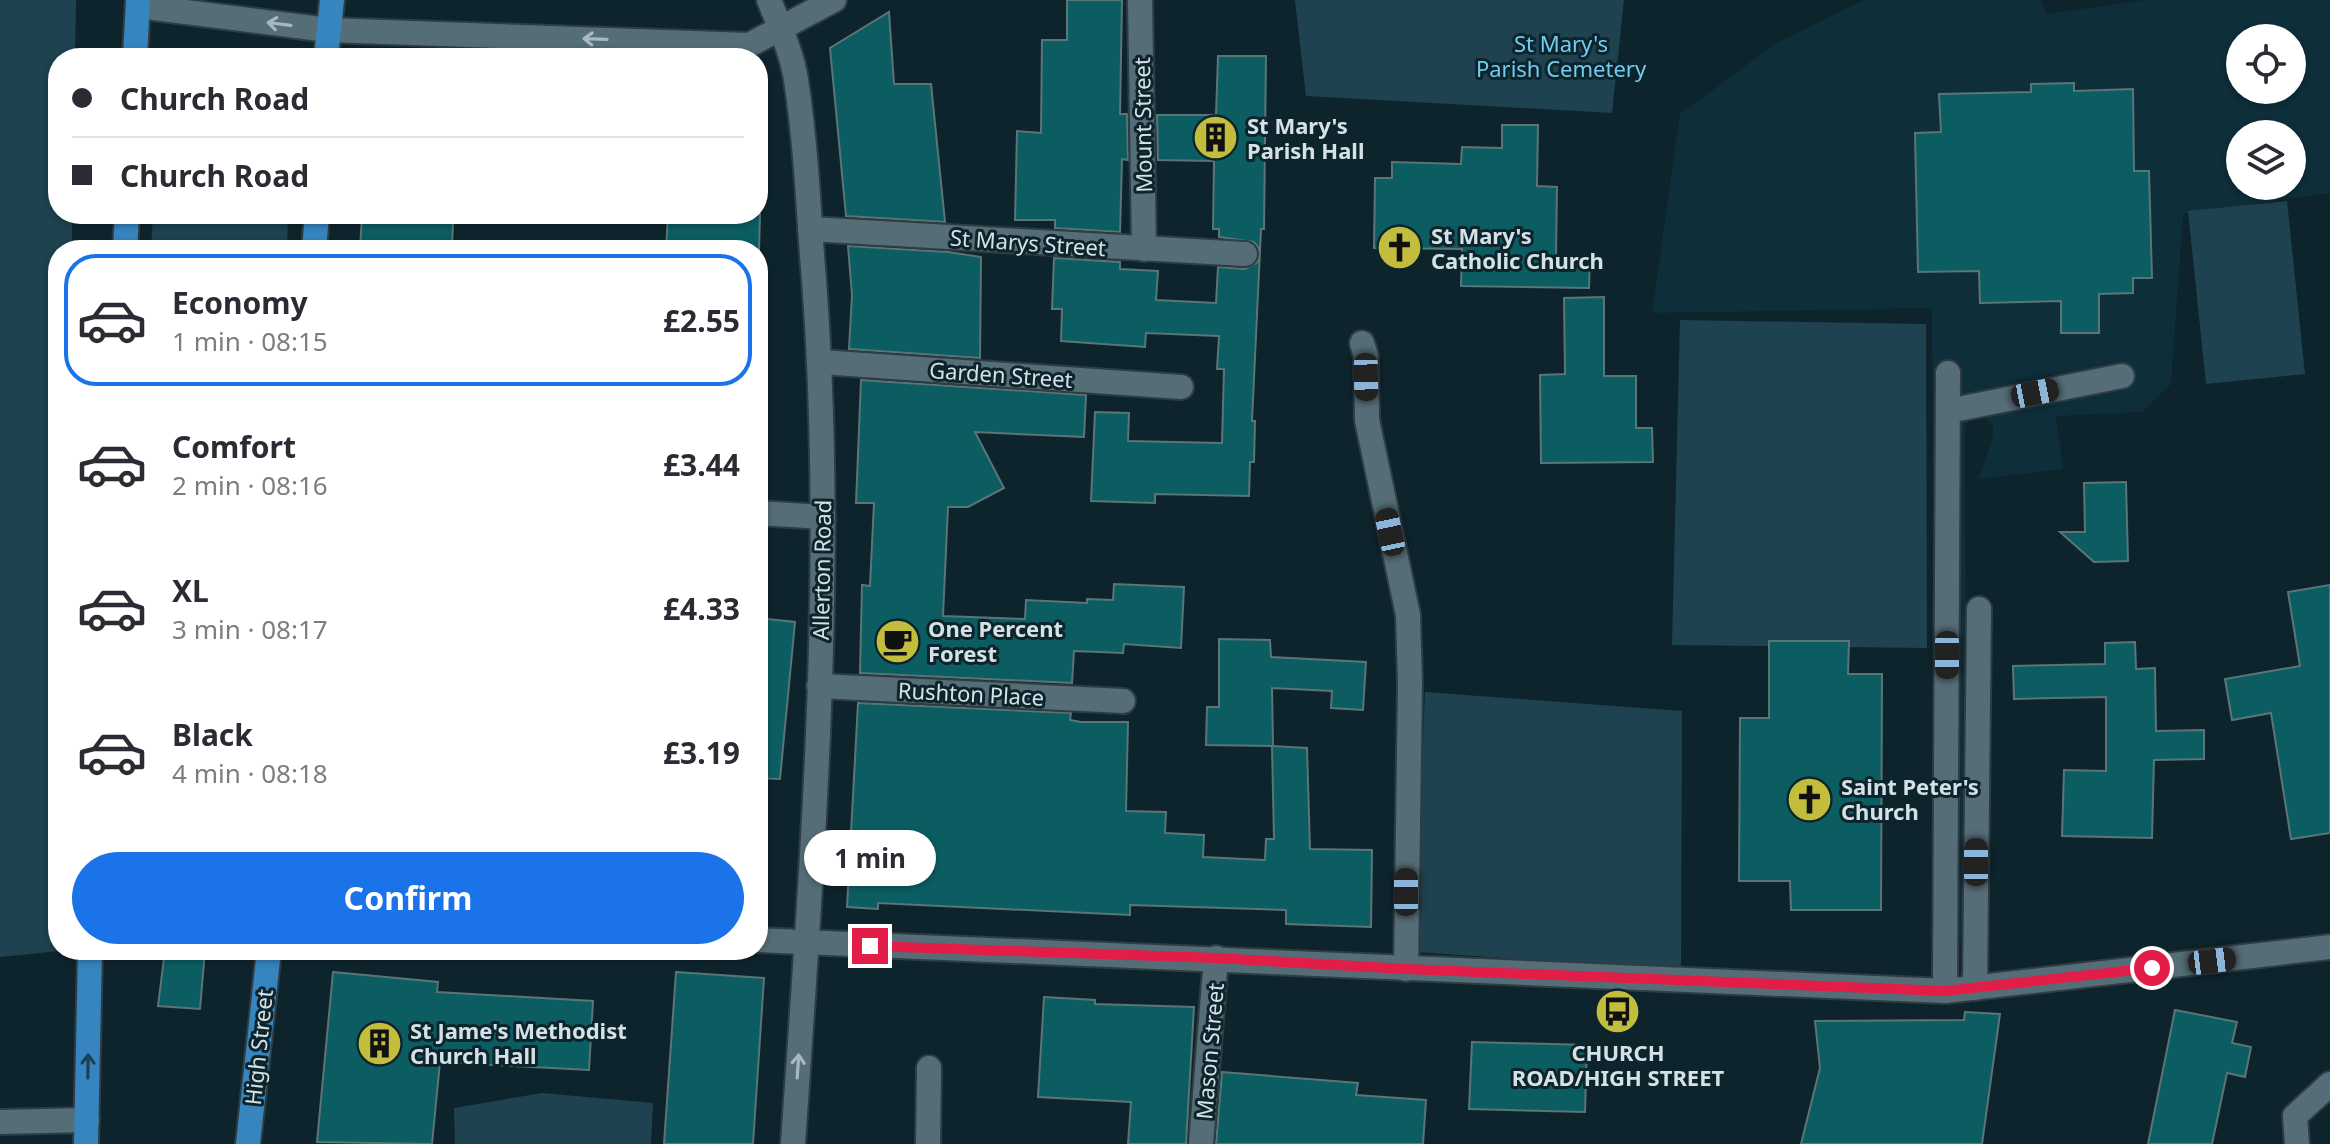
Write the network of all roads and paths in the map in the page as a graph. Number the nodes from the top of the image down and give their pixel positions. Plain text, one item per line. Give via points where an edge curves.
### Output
1 (332, 0) edge
2 (769, 0) edge
3 (834, 0) edge
4 (1140, 0) edge
5 (138, 3) edge
6 (328, 30) junction
7 (781, 30) junction
8 (136, 48) edge
9 (327, 48) edge
10 (810, 229) junction
11 (1144, 249) junction
12 (1245, 254) dead end
13 (1362, 343) dead end
14 (821, 362) junction
15 (1948, 373) dead end
16 (2122, 376) dead end
17 (1181, 387) dead end
18 (1948, 411) junction
19 (768, 514) edge
20 (823, 517) junction
21 (1979, 609) dead end
22 (819, 686) junction
23 (1123, 701) dead end
24 (768, 941) edge
25 (807, 944) junction
26 (2330, 947) edge
27 (1216, 958) junction
28 (90, 960) edge
29 (268, 960) edge
30 (1406, 969) junction
31 (1975, 988) junction
32 (1945, 991) junction
33 (929, 1068) dead end
34 (2330, 1084) edge
35 (0, 1122) edge
36 (87, 1132) edge
37 (248, 1144) edge
38 (793, 1144) edge
39 (928, 1144) edge
40 (1201, 1144) edge
41 (2297, 1144) edge

1 - 6 main road
2 - 7 street, Allerton Road
3 - 7 street
4 - 11 street, Mount Street
6 -> 5 street
5 - 8 main road
7 -> 6 street via 749,45
6 - 9 main road
7 - 10 street, Allerton Road via 796,78
10 - 11 street, St Marys Street
10 - 14 street, Allerton Road
11 - 12 street, St Marys Street
13 - 30 street via 1367,420 1408,615
14 - 17 street, Garden Street
14 - 20 street, Allerton Road
15 - 18 street
16 - 18 street
18 - 32 street
19 - 20 street
20 - 22 street, Allerton Road
21 - 31 street
22 - 23 street, Rushton Place
22 - 25 street, Allerton Road
24 - 25 street
25 - 27 street
38 -> 25 street, Allerton Road
26 - 31 street
27 - 30 street
27 - 40 street, Mason Street
36 -> 28 main road
29 - 37 main road, High Street
30 - 32 street
31 - 32 street
33 - 39 street
34 - 41 street via 2295,1116
35 - 36 street

